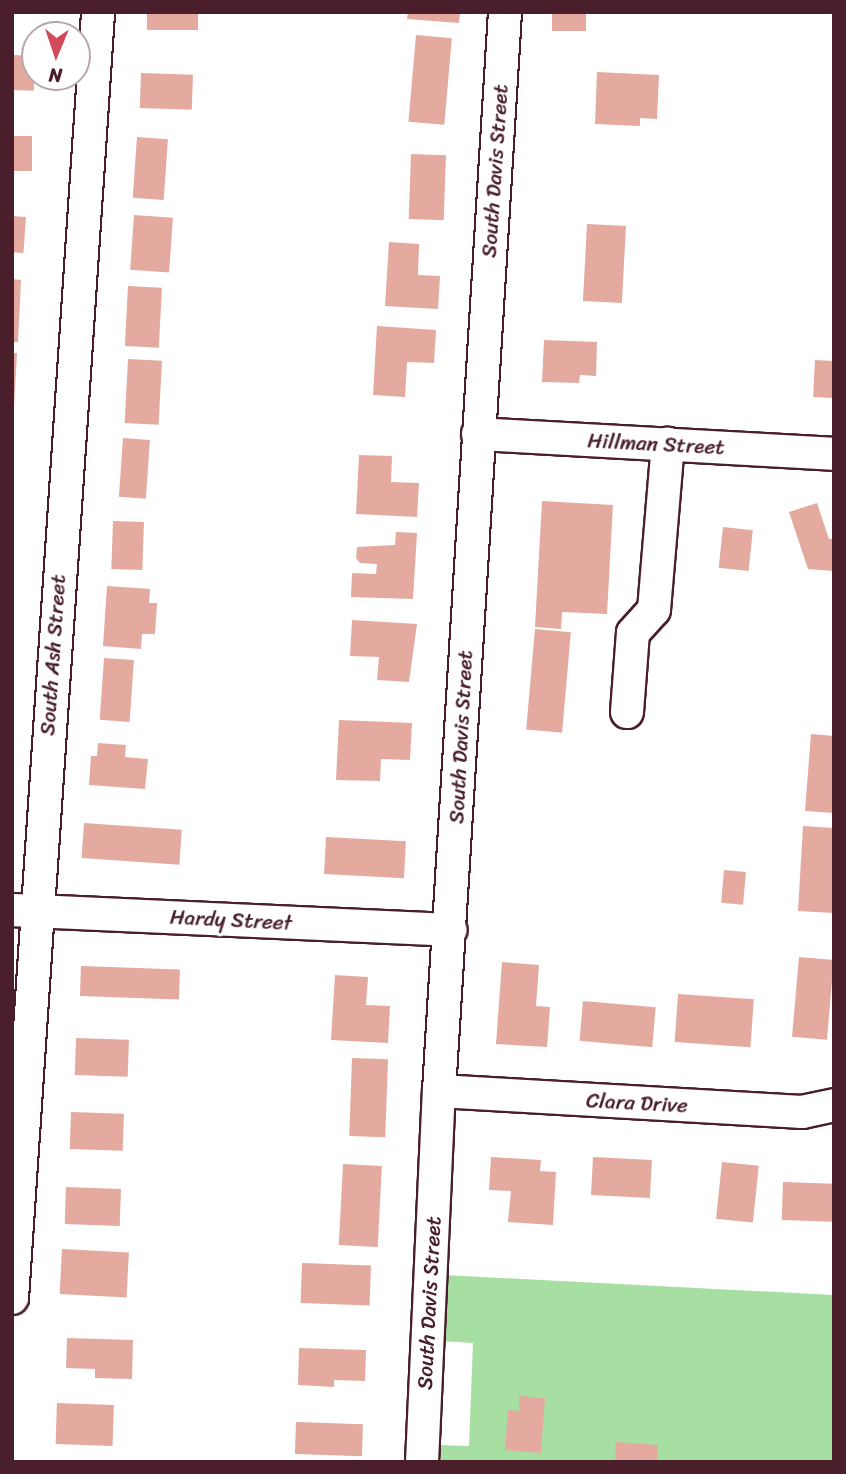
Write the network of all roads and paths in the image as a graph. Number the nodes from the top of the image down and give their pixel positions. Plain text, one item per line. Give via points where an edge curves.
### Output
1 (98, 12) edge
2 (505, 12) edge
3 (478, 434) junction
4 (668, 444) junction
5 (834, 454) edge
6 (627, 712) dead end
7 (24, 911) edge
8 (451, 930) junction
9 (439, 1091) junction
10 (834, 1105) edge
11 (12, 1298) edge
12 (422, 1462) edge

1 - 7 street, South Ash Street
2 - 3 street, South Davis Street
3 - 4 street, Hillman Street
3 - 8 street, South Davis Street
4 - 5 street, Hillman Street
4 - 6 street via 654,610 633,633
7 - 8 street, Hardy Street
7 - 11 street, South Ash Street
8 - 9 street, South Davis Street
9 - 10 street, Clara Drive via 802,1112
9 - 12 street, South Davis Street

